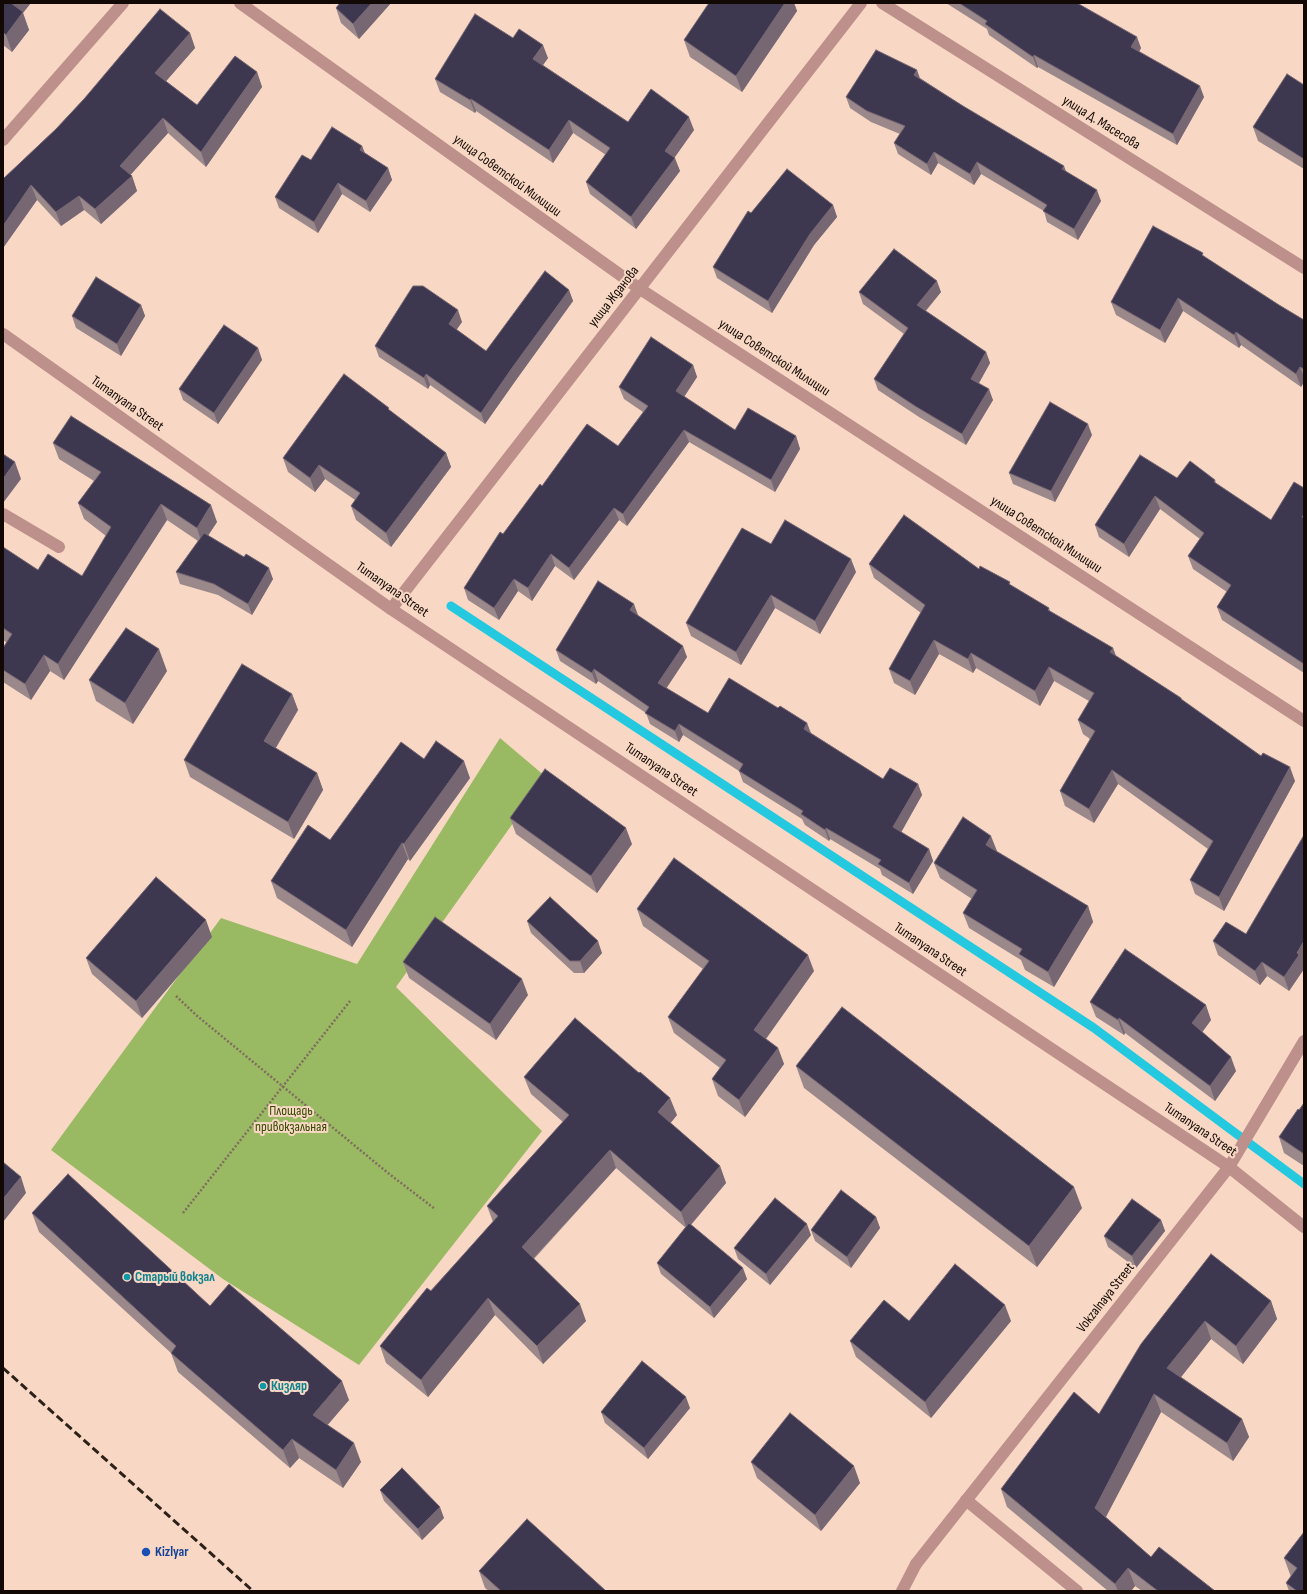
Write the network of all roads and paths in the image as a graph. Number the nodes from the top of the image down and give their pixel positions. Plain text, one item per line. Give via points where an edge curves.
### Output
1 (123, 3) edge
2 (240, 3) edge
3 (860, 3) edge
4 (882, 3) edge
5 (3, 140) edge
6 (1304, 268) edge
7 (640, 288) junction
8 (3, 334) edge
9 (3, 514) edge
10 (59, 547) dead end
11 (391, 609) junction
12 (1304, 721) edge
13 (176, 996) dead end
14 (350, 1001) dead end
15 (1304, 1041) edge
16 (283, 1086) junction
17 (1229, 1167) junction
18 (435, 1208) dead end
19 (183, 1213) dead end
20 (1304, 1227) edge
21 (966, 1500) junction
22 (902, 1591) edge
23 (1077, 1591) edge

1 - 5 street
2 - 7 street, улица Советской Милиции
3 - 7 street, улица Жданова
4 - 6 street, улица Д. Масесова
7 - 11 street, улица Жданова
7 - 12 street, улица Советской Милиции
8 - 11 street, Tumanyana Street
9 - 10 street
11 - 17 street, Tumanyana Street
13 - 16 path
14 - 16 path
15 - 17 street, Vokzalnaya Street
16 - 18 path via 388,1174
16 - 19 path
17 - 20 street, Tumanyana Street
17 - 21 street, Vokzalnaya Street
21 - 22 street, Vokzalnaya Street via 916,1564
21 - 23 street

